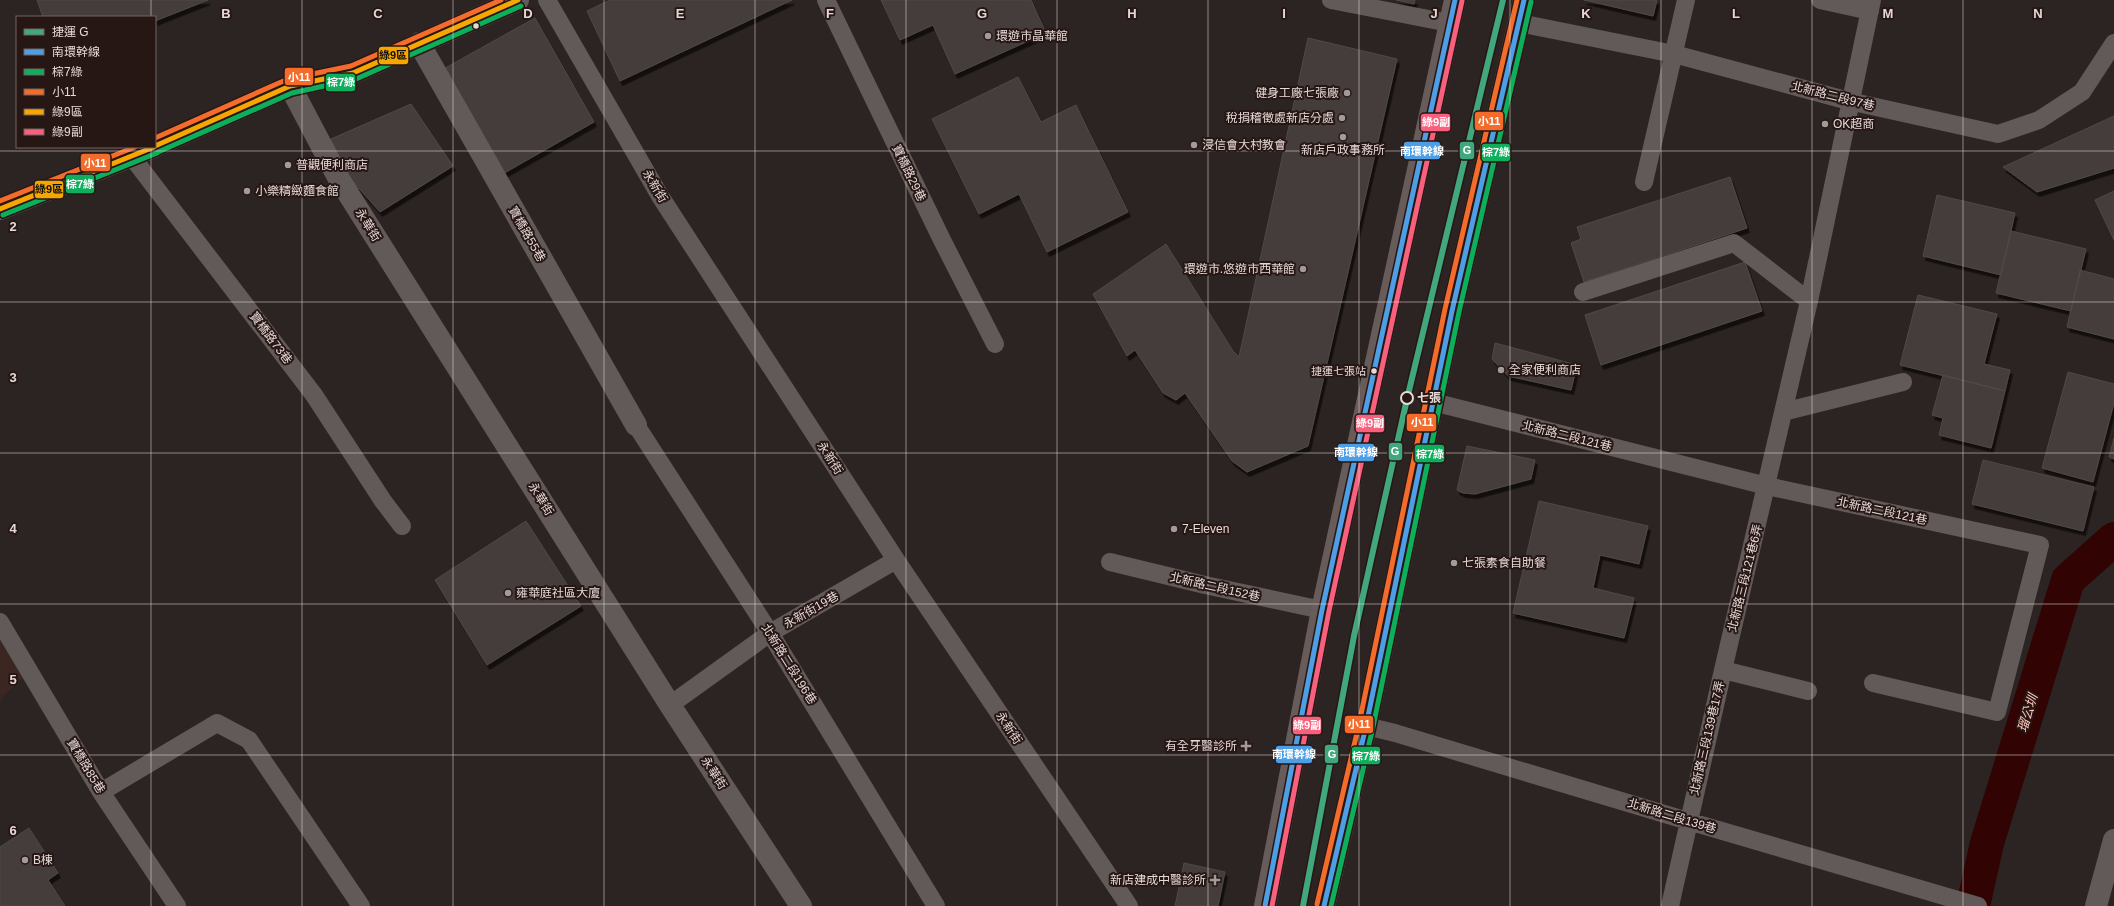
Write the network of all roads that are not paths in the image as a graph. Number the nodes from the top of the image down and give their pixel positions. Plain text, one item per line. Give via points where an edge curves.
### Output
1 (518, 0) edge
2 (548, 0) edge
3 (826, 0) edge
4 (1331, 0) edge
5 (1455, 0) edge
6 (1524, 0) edge
7 (1686, 0) edge
8 (1820, 0) edge
9 (1871, 6) edge
10 (1519, 23) junction
11 (1449, 24) junction
12 (419, 43) junction
13 (2114, 43) edge
14 (1674, 54) junction
15 (290, 86) junction
16 (1849, 101) junction
17 (156, 146) edge
18 (152, 148) edge
19 (132, 157) junction
20 (1644, 182) dead end
21 (0, 209) edge
22 (1583, 292) dead end
23 (1809, 301) junction
24 (995, 344) dead end
25 (1903, 382) dead end
26 (1432, 402) junction
27 (1784, 412) junction
28 (636, 425) joint
29 (1767, 486) junction
30 (402, 526) dead end
31 (896, 560) junction
32 (1110, 562) dead end
33 (1322, 610) junction
34 (0, 622) edge
35 (770, 633) junction
36 (1722, 670) junction
37 (1873, 683) dead end
38 (1808, 691) dead end
39 (670, 705) junction
40 (1366, 726) junction
41 (101, 792) junction
42 (1688, 821) junction
43 (2114, 840) edge
44 (177, 906) edge
45 (361, 906) edge
46 (800, 906) edge
47 (936, 906) edge
48 (1129, 906) edge
49 (1265, 906) edge
50 (1324, 906) edge
51 (1670, 906) edge
52 (1978, 906) edge
53 (2096, 906) edge

1 - 12 street
2 - 31 lane, 永新街 via 660,196
3 - 24 lane, 寶橋路29巷
4 - 11 lane
5 - 11 main road
6 - 10 main road
7 - 14 lane
8 - 9 lane
9 - 16 lane, 北新路三段121巷6弄
10 - 14 lane, 北新路二段97巷
10 - 26 main road
11 - 33 main road
12 - 15 street via 353,73
12 - 28 street, 寶橋路55巷
13 - 16 lane, 北新路二段97巷 via 2082,92 2039,120 1998,134
14 - 16 lane, 北新路二段97巷
14 - 20 lane
15 - 17 street
15 - 39 street, 永華街 via 339,179
16 - 23 lane, 北新路三段121巷6弄
18 - 19 street
19 - 21 street
19 - 30 lane, 寶橋路73巷 via 314,395
22 - 23 lane via 1734,243
23 - 27 lane, 北新路三段121巷6弄
25 - 27 lane
26 - 29 lane, 北新路二段121巷
26 - 40 main road
27 - 29 lane, 北新路三段121巷6弄
28 - 35 lane, 北新路二段196巷
29 - 36 lane, 北新路三段121巷6弄
29 - 37 lane, 北新路二段121巷 via 2040,545 1997,712
31 - 35 lane, 永新街19巷
31 - 48 lane, 永新街
32 - 33 lane, 北新路二段152巷
33 - 49 main road
34 - 41 lane, 寶橋路85巷
35 - 39 lane, 永新街19巷
35 - 47 lane, 北新路二段196巷
36 - 38 lane, 北新路三段139巷17弄
36 - 42 lane, 北新路三段139巷17弄
39 - 46 street, 永華街
40 - 42 lane, 北新路二段139巷
40 - 50 main road
41 - 44 lane, 寶橋路85巷
41 - 45 lane via 217,723 249,740
42 - 51 lane, 北新路三段139巷17弄
42 - 52 lane, 北新路二段139巷
43 - 53 street

